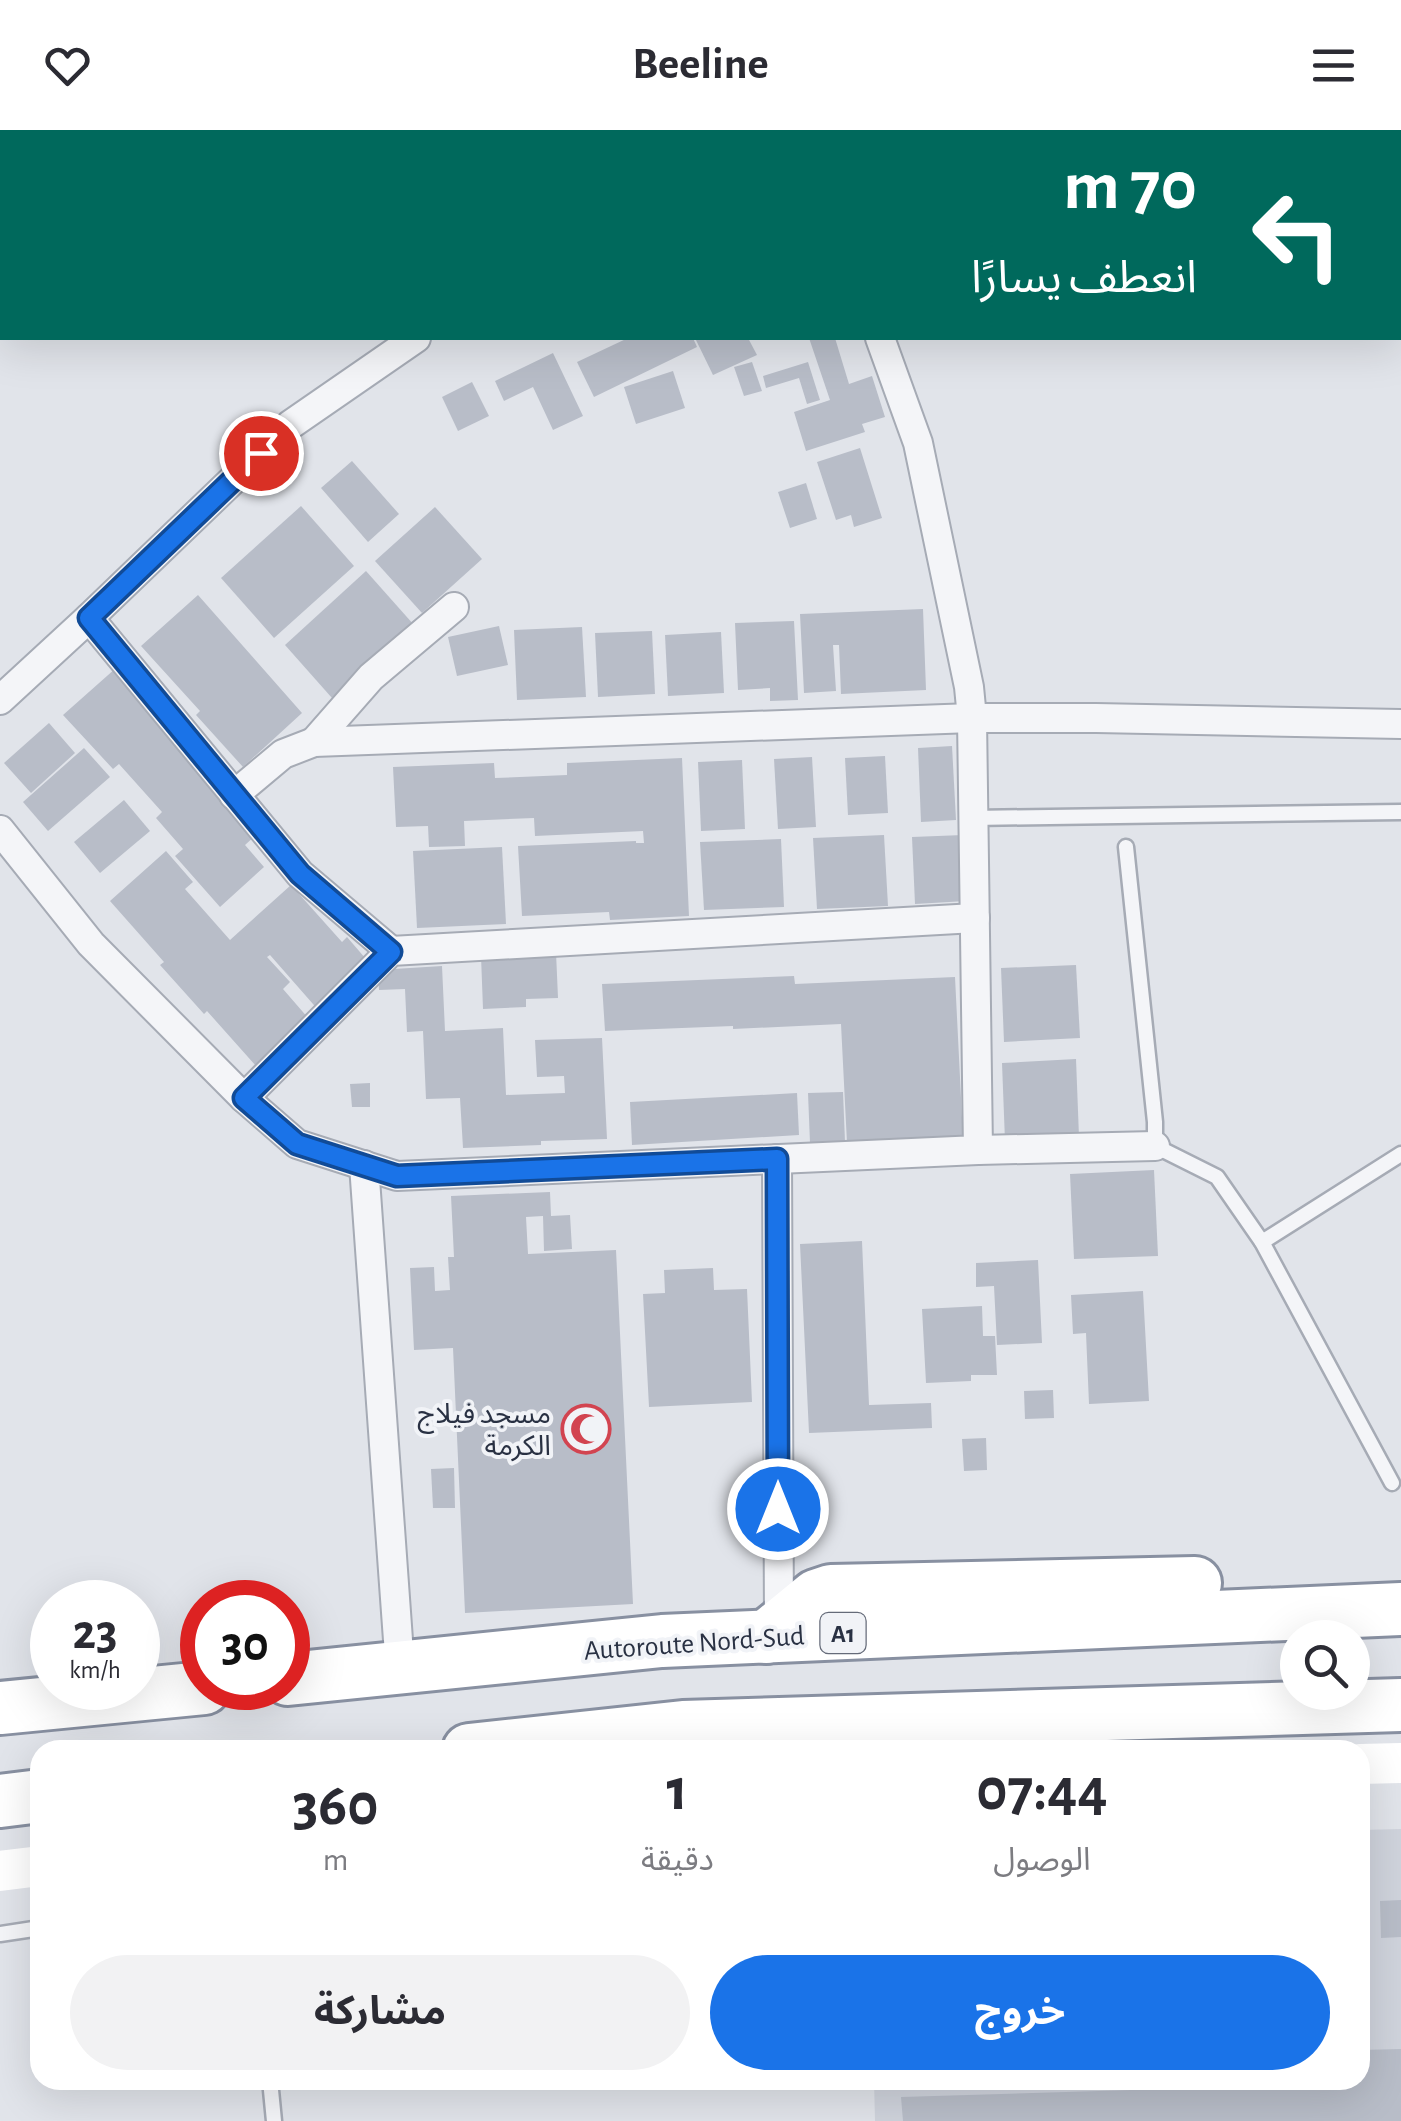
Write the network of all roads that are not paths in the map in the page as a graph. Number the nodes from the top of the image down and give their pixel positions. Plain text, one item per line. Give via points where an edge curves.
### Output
1 (413, 340) edge
2 (881, 340) edge
3 (454, 607) dead end
4 (89, 618) junction
5 (0, 700) edge
6 (972, 718) junction
7 (1401, 724) edge
8 (314, 742) junction
9 (234, 796) junction
10 (1401, 812) edge
11 (973, 818) junction
12 (0, 830) edge
13 (1126, 847) dead end
14 (975, 918) junction
15 (391, 952) junction
16 (244, 1098) junction
17 (1155, 1146) junction
18 (978, 1150) junction
19 (1401, 1154) edge
20 (777, 1159) junction
21 (364, 1165) junction
22 (1262, 1242) junction
23 (1392, 1483) dead end
24 (1401, 1578) edge
25 (1401, 1609) edge
26 (772, 1631) junction
27 (400, 1668) junction
28 (310, 1677) edge
29 (180, 1690) edge
30 (1401, 1705) edge
31 (0, 1708) edge
32 (562, 1740) edge
33 (1401, 1763) edge
34 (1370, 1764) edge
35 (30, 1797) edge
36 (0, 1801) edge
37 (30, 1867) edge
38 (0, 1870) edge
39 (30, 1930) edge
40 (0, 1934) edge
41 (271, 2090) edge
42 (274, 2121) edge

1 - 4 street via 290,426
2 - 6 street via 918,444
3 - 8 street via 371,677
4 - 5 street
4 - 9 street
6 - 7 street
6 - 8 street
6 - 11 street
8 - 9 street via 283,754
9 - 15 street via 300,874
10 - 11 lane
11 - 14 street
12 - 16 street via 91,944
13 - 17 lane
14 - 15 street
14 - 18 street
15 - 16 street
16 - 21 street via 297,1144
17 - 18 street
17 - 22 lane via 1217,1177
18 - 20 street
19 - 22 lane
20 - 21 street via 397,1176
20 - 26 street
21 - 27 street
22 - 23 lane
24 - 26 highway via 831,1590
25 - 26 highway, Autoroute Nord-Sud / A1
26 - 27 highway, Autoroute Nord-Sud / A1
27 - 28 highway, Autoroute Nord-Sud / A1
29 - 31 highway
30 - 32 highway via 682,1727
33 - 34 main road
35 - 36 highway
37 - 38 main road
39 - 40 lane
41 - 42 lane

